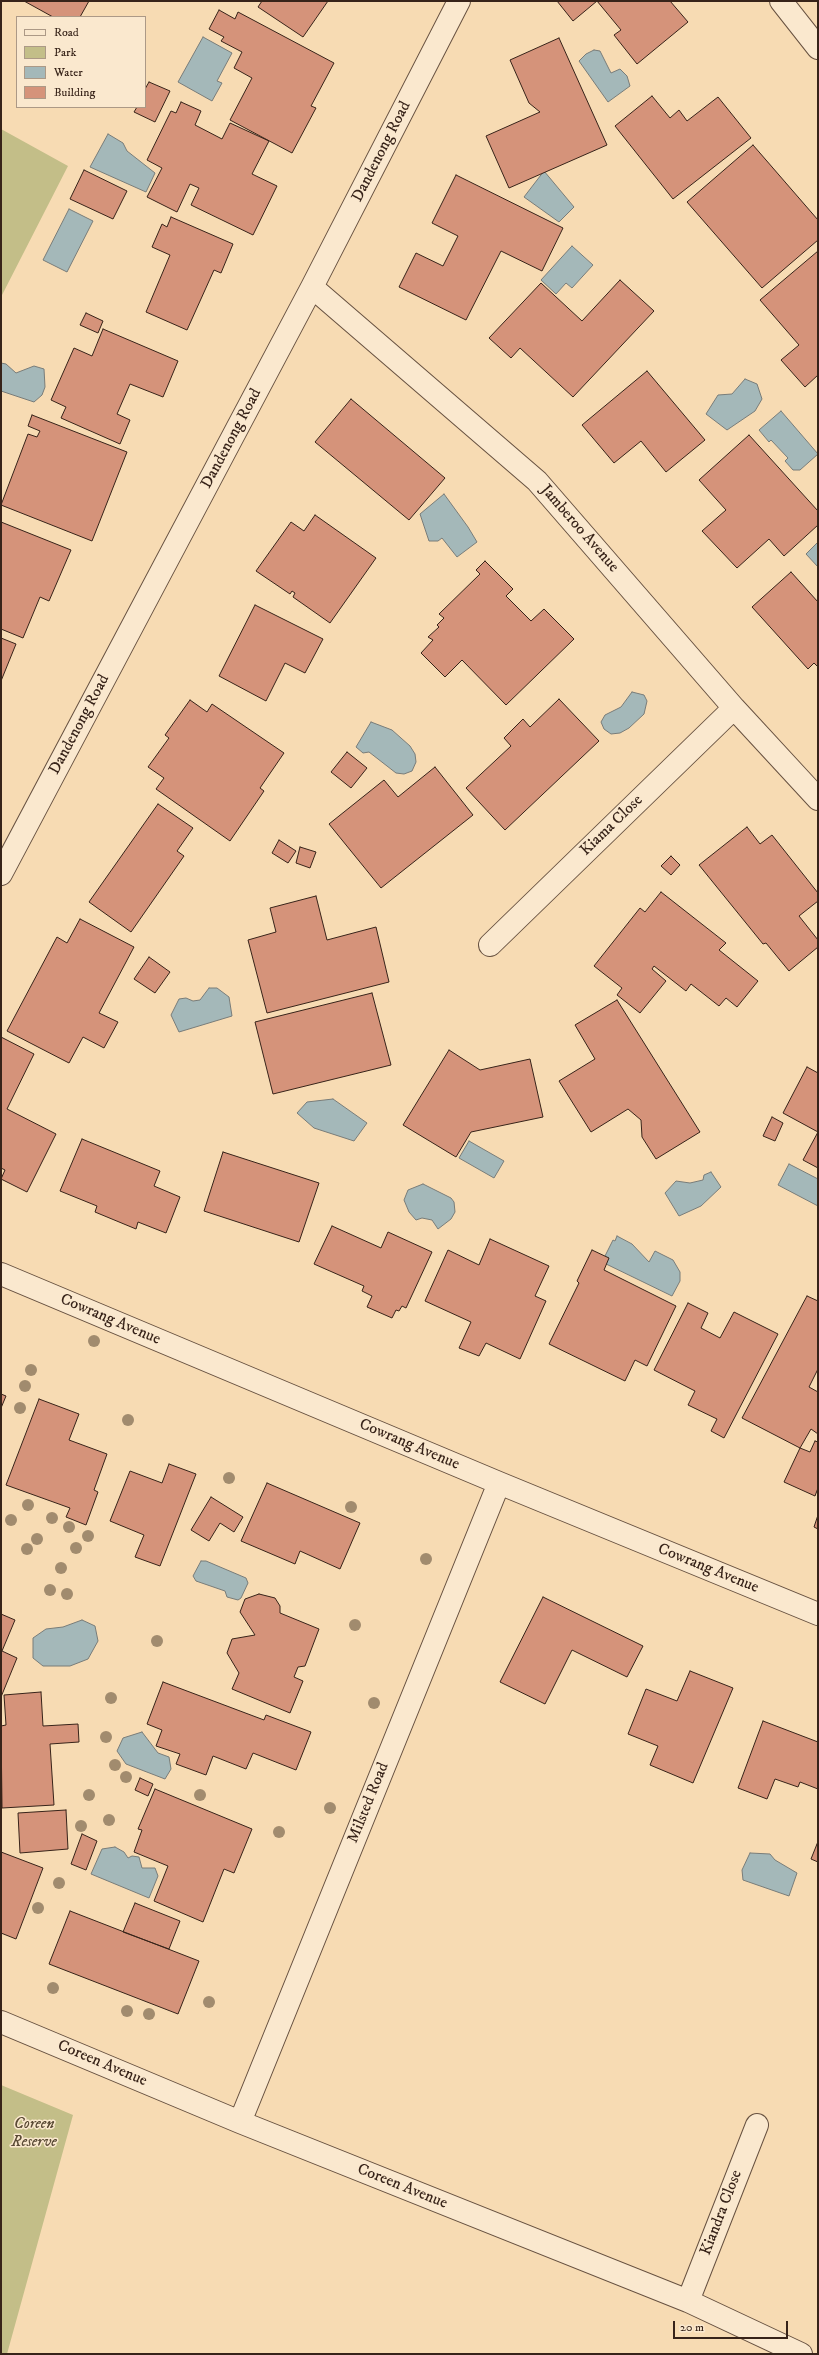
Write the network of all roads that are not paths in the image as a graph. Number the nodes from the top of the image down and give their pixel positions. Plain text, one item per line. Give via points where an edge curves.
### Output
1 (459, 1) edge
2 (781, 1) edge
3 (818, 48) edge
4 (312, 287) junction
5 (734, 708) junction
6 (818, 799) edge
7 (1, 874) edge
8 (490, 945) dead end
9 (1, 1274) edge
10 (499, 1483) junction
11 (818, 1614) edge
12 (1, 2022) edge
13 (240, 2122) junction
14 (757, 2125) dead end
15 (688, 2301) junction
16 (801, 2354) edge

1 - 4 street, Dandenong Road
2 - 3 street
4 - 5 street, Jamberoo Avenue via 537,481
4 - 7 street, Dandenong Road
5 - 6 street, Jamberoo Avenue
5 - 8 street, Kiama Close
9 - 10 street, Cowrang Avenue
10 - 11 street, Cowrang Avenue
10 - 13 street, Milsted Road
12 - 13 street, Coreen Avenue
13 - 15 street, Coreen Avenue
14 - 15 street, Kiandra Close
15 - 16 street, Coreen Avenue

